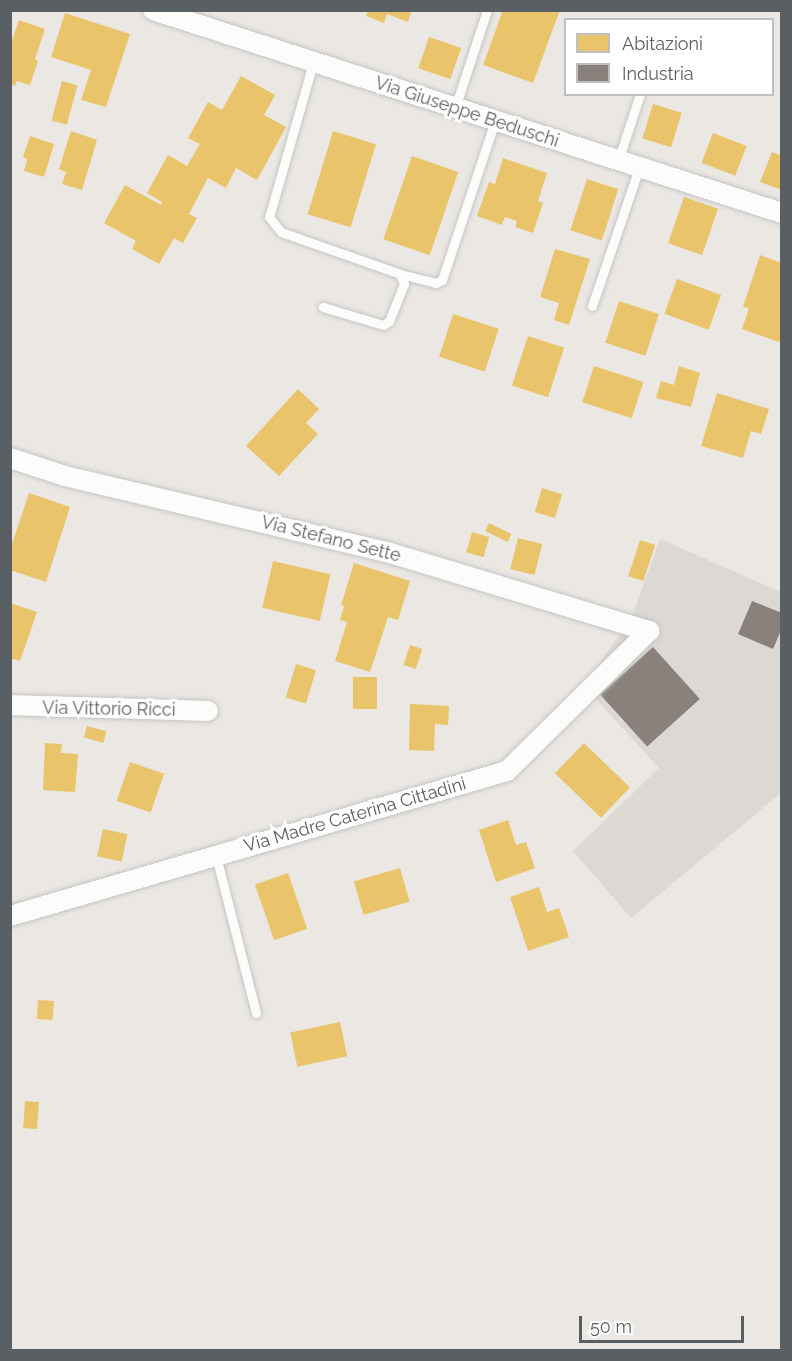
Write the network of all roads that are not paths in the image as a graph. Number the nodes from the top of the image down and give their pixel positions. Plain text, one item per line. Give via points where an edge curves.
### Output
1 (153, 10) edge
2 (487, 10) edge
3 (313, 63) junction
4 (639, 96) edge
5 (455, 108) junction
6 (495, 121) junction
7 (618, 161) junction
8 (639, 168) junction
9 (782, 213) edge
10 (400, 273) junction
11 (592, 306) dead end
12 (323, 307) dead end
13 (10, 458) edge
14 (649, 631) joint
15 (10, 705) edge
16 (208, 711) dead end
17 (216, 856) junction
18 (10, 916) edge
19 (256, 1013) dead end

1 - 3 street, Via Giuseppe Beduschi
2 - 5 lane
3 - 5 street, Via Giuseppe Beduschi
3 - 10 lane via 269,217 281,232
4 - 7 lane
5 - 6 street, Via Giuseppe Beduschi
6 - 7 street, Via Giuseppe Beduschi
6 - 10 lane via 442,280 436,284
7 - 8 street, Via Giuseppe Beduschi
8 - 9 street, Via Giuseppe Beduschi
8 - 11 lane
10 - 12 lane via 404,284 389,321 383,326
13 - 14 street, Via Stefano Sette via 65,476 387,552
14 - 17 street, Via Madre Caterina Cittadini via 507,771
15 - 16 street, Via Vittorio Ricci
17 - 18 street, Via Madre Caterina Cittadini
17 - 19 lane

